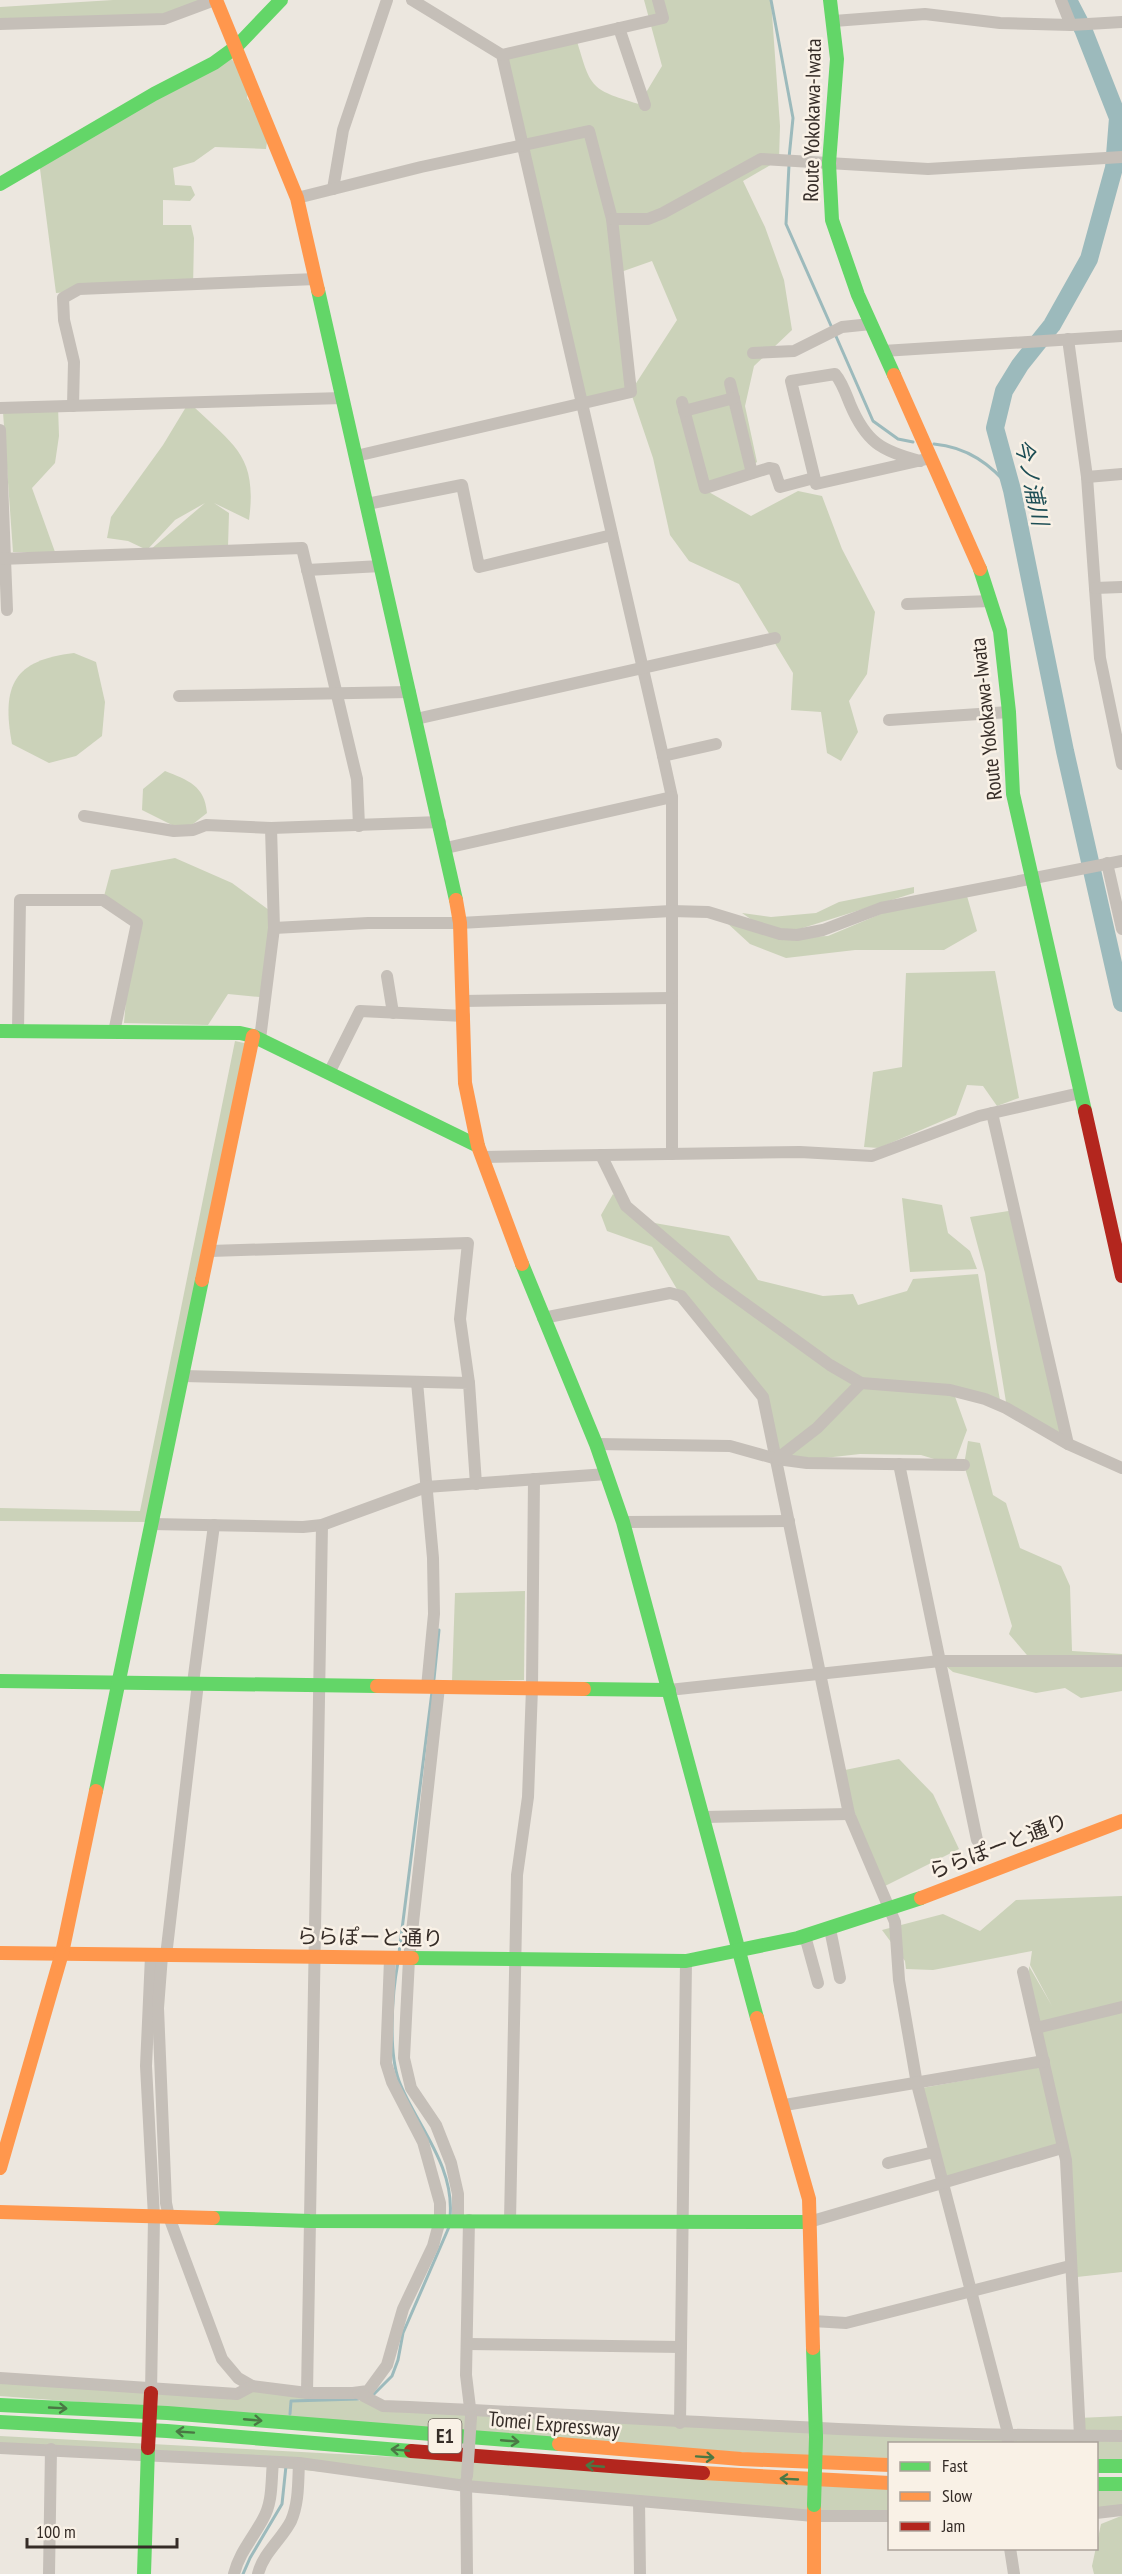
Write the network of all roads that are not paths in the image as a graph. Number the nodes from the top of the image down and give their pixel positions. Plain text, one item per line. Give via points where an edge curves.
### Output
1 (215, 0) edge
2 (281, 0) edge
3 (387, 0) edge
4 (412, 0) edge
5 (658, 0) edge
6 (830, 0) edge
7 (1061, 0) edge
8 (834, 21) junction
9 (1122, 22) edge
10 (0, 24) edge
11 (1071, 25) junction
12 (619, 28) junction
13 (236, 47) junction
14 (502, 55) junction
15 (645, 105) dead end
16 (523, 147) junction
17 (1122, 157) edge
18 (829, 163) junction
19 (0, 184) edge
20 (333, 189) junction
21 (297, 198) junction
22 (612, 219) junction
23 (316, 279) junction
24 (871, 324) junction
25 (1122, 336) edge
26 (1068, 339) junction
27 (883, 351) junction
28 (753, 353) dead end
29 (730, 383) dead end
30 (343, 398) junction
31 (734, 398) junction
32 (582, 405) junction
33 (73, 406) junction
34 (0, 408) edge
35 (0, 430) edge
36 (356, 456) junction
37 (925, 460) junction
38 (752, 473) junction
39 (1122, 474) edge
40 (1087, 477) junction
41 (814, 478) junction
42 (367, 504) junction
43 (612, 535) junction
44 (3, 559) edge
45 (381, 566) junction
46 (307, 570) junction
47 (1122, 587) edge
48 (1095, 588) junction
49 (991, 601) junction
50 (907, 604) dead end
51 (7, 610) dead end
52 (775, 638) dead end
53 (642, 666) junction
54 (410, 692) junction
55 (338, 695) junction
56 (178, 696) dead end
57 (1009, 711) junction
58 (416, 719) junction
59 (889, 720) dead end
60 (716, 744) dead end
61 (663, 756) junction
62 (1122, 764) edge
63 (672, 797) junction
64 (84, 816) dead end
65 (440, 822) junction
66 (359, 826) junction
67 (271, 828) junction
68 (446, 848) junction
69 (1122, 861) edge
70 (1106, 864) junction
71 (1031, 877) junction
72 (671, 911) junction
73 (460, 923) junction
74 (274, 928) junction
75 (1122, 929) edge
76 (387, 976) dead end
77 (672, 998) junction
78 (463, 1001) junction
79 (393, 1013) junction
80 (464, 1016) junction
81 (0, 1031) edge
82 (18, 1031) junction
83 (114, 1032) junction
84 (257, 1038) junction
85 (329, 1073) junction
86 (1080, 1093) junction
87 (993, 1113) junction
88 (480, 1151) junction
89 (672, 1154) junction
90 (601, 1155) junction
91 (210, 1251) junction
92 (1122, 1276) edge
93 (543, 1318) junction
94 (183, 1376) junction
95 (417, 1382) junction
96 (469, 1383) junction
97 (861, 1383) junction
98 (596, 1444) junction
99 (1068, 1444) junction
100 (777, 1459) junction
101 (900, 1464) junction
102 (964, 1465) dead end
103 (1122, 1468) edge
104 (607, 1474) junction
105 (534, 1479) junction
106 (476, 1484) junction
107 (426, 1487) junction
108 (789, 1521) junction
109 (623, 1522) junction
110 (151, 1524) junction
111 (214, 1525) junction
112 (322, 1525) junction
113 (940, 1661) junction
114 (1122, 1661) edge
115 (820, 1675) junction
116 (0, 1681) edge
117 (118, 1682) junction
118 (196, 1683) junction
119 (318, 1685) junction
120 (433, 1687) junction
121 (532, 1688) junction
122 (669, 1690) junction
123 (849, 1814) junction
124 (704, 1817) junction
125 (1122, 1821) edge
126 (978, 1840) dead end
127 (890, 1910) junction
128 (830, 1929) junction
129 (805, 1936) junction
130 (0, 1953) edge
131 (62, 1953) junction
132 (739, 1954) junction
133 (160, 1956) junction
134 (314, 1957) junction
135 (390, 1959) junction
136 (409, 1959) junction
137 (516, 1960) junction
138 (686, 1961) junction
139 (1023, 1972) dead end
140 (840, 1978) dead end
141 (818, 1983) dead end
142 (1122, 2007) edge
143 (1036, 2028) junction
144 (1044, 2061) junction
145 (917, 2084) junction
146 (785, 2105) junction
147 (1062, 2148) junction
148 (934, 2152) junction
149 (888, 2163) dead end
150 (0, 2168) edge
151 (943, 2185) junction
152 (0, 2212) edge
153 (154, 2217) junction
154 (169, 2217) junction
155 (440, 2220) junction
156 (464, 2220) junction
157 (310, 2221) junction
158 (510, 2221) junction
159 (810, 2222) junction
160 (682, 2223) junction
161 (1070, 2266) junction
162 (971, 2293) junction
163 (813, 2321) junction
164 (467, 2344) junction
165 (681, 2348) junction
166 (0, 2378) edge
167 (252, 2386) junction
168 (151, 2390) junction
169 (358, 2392) junction
170 (307, 2393) junction
171 (0, 2404) edge
172 (471, 2413) junction
173 (0, 2422) edge
174 (680, 2423) junction
175 (816, 2433) junction
176 (1080, 2436) junction
177 (1122, 2436) edge
178 (1008, 2440) edge
179 (0, 2448) edge
180 (51, 2449) junction
181 (148, 2452) junction
182 (273, 2462) junction
183 (299, 2463) junction
184 (888, 2465) edge
185 (1098, 2466) edge
186 (1122, 2466) edge
187 (466, 2481) junction
188 (888, 2482) edge
189 (1098, 2484) edge
190 (1122, 2484) edge
191 (639, 2501) junction
192 (814, 2510) junction
193 (1122, 2510) edge
194 (1098, 2513) edge
195 (888, 2516) edge
196 (1010, 2550) edge
197 (49, 2574) edge
198 (144, 2574) edge
199 (234, 2574) edge
200 (258, 2574) edge
201 (467, 2574) edge
202 (640, 2574) edge
203 (814, 2574) edge
204 (1014, 2574) edge

1 - 10 street via 164,19
1 - 13 main road
2 - 13 main road
3 - 20 street via 343,130
4 - 14 street
5 - 12 street via 663,18
6 - 8 main road, Route Yokokawa-Iwata
7 - 11 street
8 - 11 street via 925,14 1000,23
8 - 18 main road, Route Yokokawa-Iwata via 836,91
9 - 11 street
12 - 14 street
12 - 15 street
13 - 19 main road
13 - 21 main road
14 - 16 street
16 - 20 street
16 - 22 street via 589,131
16 - 32 street
17 - 18 street via 946,169
18 - 22 street via 760,159 648,219
18 - 24 main road, Route Yokokawa-Iwata via 832,220
20 - 21 street
21 - 23 main road
22 - 32 street via 631,392
23 - 30 main road
23 - 33 street via 79,289 68,293 63,298 63,308 74,362
24 - 27 main road, Route Yokokawa-Iwata
24 - 28 street via 842,327 795,351
25 - 26 street
26 - 27 street
26 - 40 street
27 - 37 main road, Route Yokokawa-Iwata
29 - 31 street
30 - 33 street
30 - 36 main road
31 - 38 street
31 - 38 street via 683,406 705,488
32 - 36 street
32 - 43 street
33 - 34 street
35 - 44 street
36 - 42 main road
37 - 41 street via 816,484
37 - 41 street via 882,448 868,437 836,374 829,373 791,381
37 - 49 main road, Route Yokokawa-Iwata via 977,561
38 - 41 street via 774,469 780,487
39 - 40 street
40 - 48 street
42 - 43 street via 462,485 479,567
42 - 45 main road
43 - 53 street
44 - 46 street via 302,548
44 - 51 street
45 - 46 street
45 - 54 main road
46 - 55 street
47 - 48 street
48 - 62 street via 1100,658
49 - 50 street
49 - 57 main road, Route Yokokawa-Iwata via 1003,654
52 - 53 street
53 - 58 street
53 - 61 street
54 - 55 street
54 - 58 main road
55 - 56 street
55 - 66 street via 357,779
57 - 59 street
57 - 71 main road, Route Yokokawa-Iwata via 1014,794
58 - 65 main road
60 - 61 street
61 - 63 street
63 - 68 street
63 - 72 street
64 - 67 street via 174,831 206,825
65 - 66 street
65 - 68 main road
66 - 67 street
67 - 74 street
68 - 73 main road
69 - 70 street
70 - 71 street
70 - 75 street
71 - 72 street via 881,908 823,930 797,935 780,934 708,912
71 - 86 main road, Route Yokokawa-Iwata
72 - 73 street
72 - 77 street
73 - 74 street
73 - 78 main road
74 - 84 street
76 - 79 street
77 - 78 street
77 - 89 street
78 - 80 main road
79 - 80 street
79 - 85 street via 360,1011
80 - 88 main road via 465,1083
81 - 82 main road
82 - 83 main road
82 - 83 street via 20,900 103,900 137,923
83 - 84 main road via 240,1033
84 - 85 main road
84 - 91 main road
85 - 88 main road
86 - 87 street
86 - 92 main road, Route Yokokawa-Iwata
87 - 89 street via 872,1155
87 - 99 street
88 - 90 street
88 - 93 main road
89 - 90 street
90 - 97 street via 626,1206 715,1282
91 - 94 main road
91 - 96 street via 468,1243 460,1319
93 - 98 main road
93 - 100 street via 670,1293 681,1296 763,1397
94 - 95 street
94 - 110 main road
95 - 96 street
95 - 107 street
96 - 106 street
97 - 99 street via 950,1390 985,1399
97 - 100 street via 818,1428
98 - 100 street via 730,1446
98 - 104 main road
99 - 103 street
100 - 101 street
100 - 108 street
101 - 102 street
101 - 113 street
104 - 105 street
104 - 109 main road
105 - 106 street
105 - 121 street
106 - 107 street
107 - 112 street
107 - 120 street via 433,1558
108 - 109 street
108 - 115 street
109 - 122 main road
110 - 111 street
110 - 117 main road
111 - 112 street
111 - 118 street
112 - 119 street
113 - 114 street
113 - 115 street
113 - 126 street
115 - 122 street
115 - 123 street
116 - 117 main road
117 - 118 main road
117 - 131 main road
118 - 119 main road
118 - 133 street
119 - 120 main road
119 - 134 street
120 - 121 main road
120 - 136 street
121 - 122 main road
121 - 137 street via 528,1797 517,1875
122 - 124 main road
123 - 124 street
123 - 127 street
124 - 132 main road
125 - 127 main road, ららぽーと通り
127 - 128 main road, ららぽーと通り
127 - 145 street via 895,1922 899,1980
128 - 129 main road, ららぽーと通り
128 - 140 street
129 - 132 main road, ららぽーと通り
129 - 141 street
130 - 131 main road, ららぽーと通り
131 - 133 main road, ららぽーと通り
131 - 150 main road
132 - 138 main road, ららぽーと通り
132 - 146 main road
133 - 134 main road, ららぽーと通り
133 - 153 street via 146,2066
133 - 154 street via 158,2008
134 - 135 main road, ららぽーと通り
134 - 157 street
135 - 136 main road, ららぽーと通り
135 - 155 street via 386,2063 423,2142 440,2203
136 - 137 main road, ららぽーと通り
136 - 156 street via 404,2058 407,2074 411,2088 436,2125 451,2163
137 - 138 main road, ららぽーと通り
137 - 158 street
138 - 160 street
139 - 143 street
142 - 143 street
143 - 144 street
144 - 145 street
144 - 147 street
145 - 146 street
145 - 148 street
146 - 159 main road via 809,2199
147 - 151 street
147 - 161 street via 1066,2160
148 - 149 street
148 - 151 street
151 - 159 street
151 - 162 street
152 - 153 main road
153 - 154 main road
153 - 168 street
154 - 157 main road
154 - 167 street via 222,2359 238,2378
155 - 156 main road
155 - 157 main road
155 - 169 street via 433,2246 403,2309 387,2365 368,2391
156 - 158 main road
156 - 164 street
157 - 170 street
158 - 160 main road
159 - 160 main road
159 - 163 main road
160 - 165 street
161 - 162 street
161 - 176 street
162 - 163 street via 846,2324
162 - 178 street
163 - 175 main road
164 - 165 street
164 - 172 street
165 - 174 street
166 - 168 street
167 - 168 street via 237,2394
167 - 170 street
168 - 181 main road, bridge
169 - 170 street
169 - 172 street via 382,2406
171 -> 184 main road, Tomei Expressway / E1 via 167,2413 741,2459
172 - 174 street
172 - 187 street, bridge
188 -> 173 main road, Tomei Expressway / E1 via 627,2469 167,2431
174 - 175 street
175 - 178 street
175 - 192 main road, bridge
176 - 177 street
176 - 178 street
179 - 180 street
180 - 181 street
180 - 197 street
181 - 182 street
181 - 198 main road
182 - 183 street
182 - 199 street via 270,2503 237,2559
183 - 187 street
183 - 200 street via 298,2498 291,2521
185 - 186 main road
187 - 191 street
187 - 201 street
189 - 190 main road
191 - 192 street
191 - 202 street
192 - 195 street
192 - 203 main road
193 - 194 street
196 - 204 street

